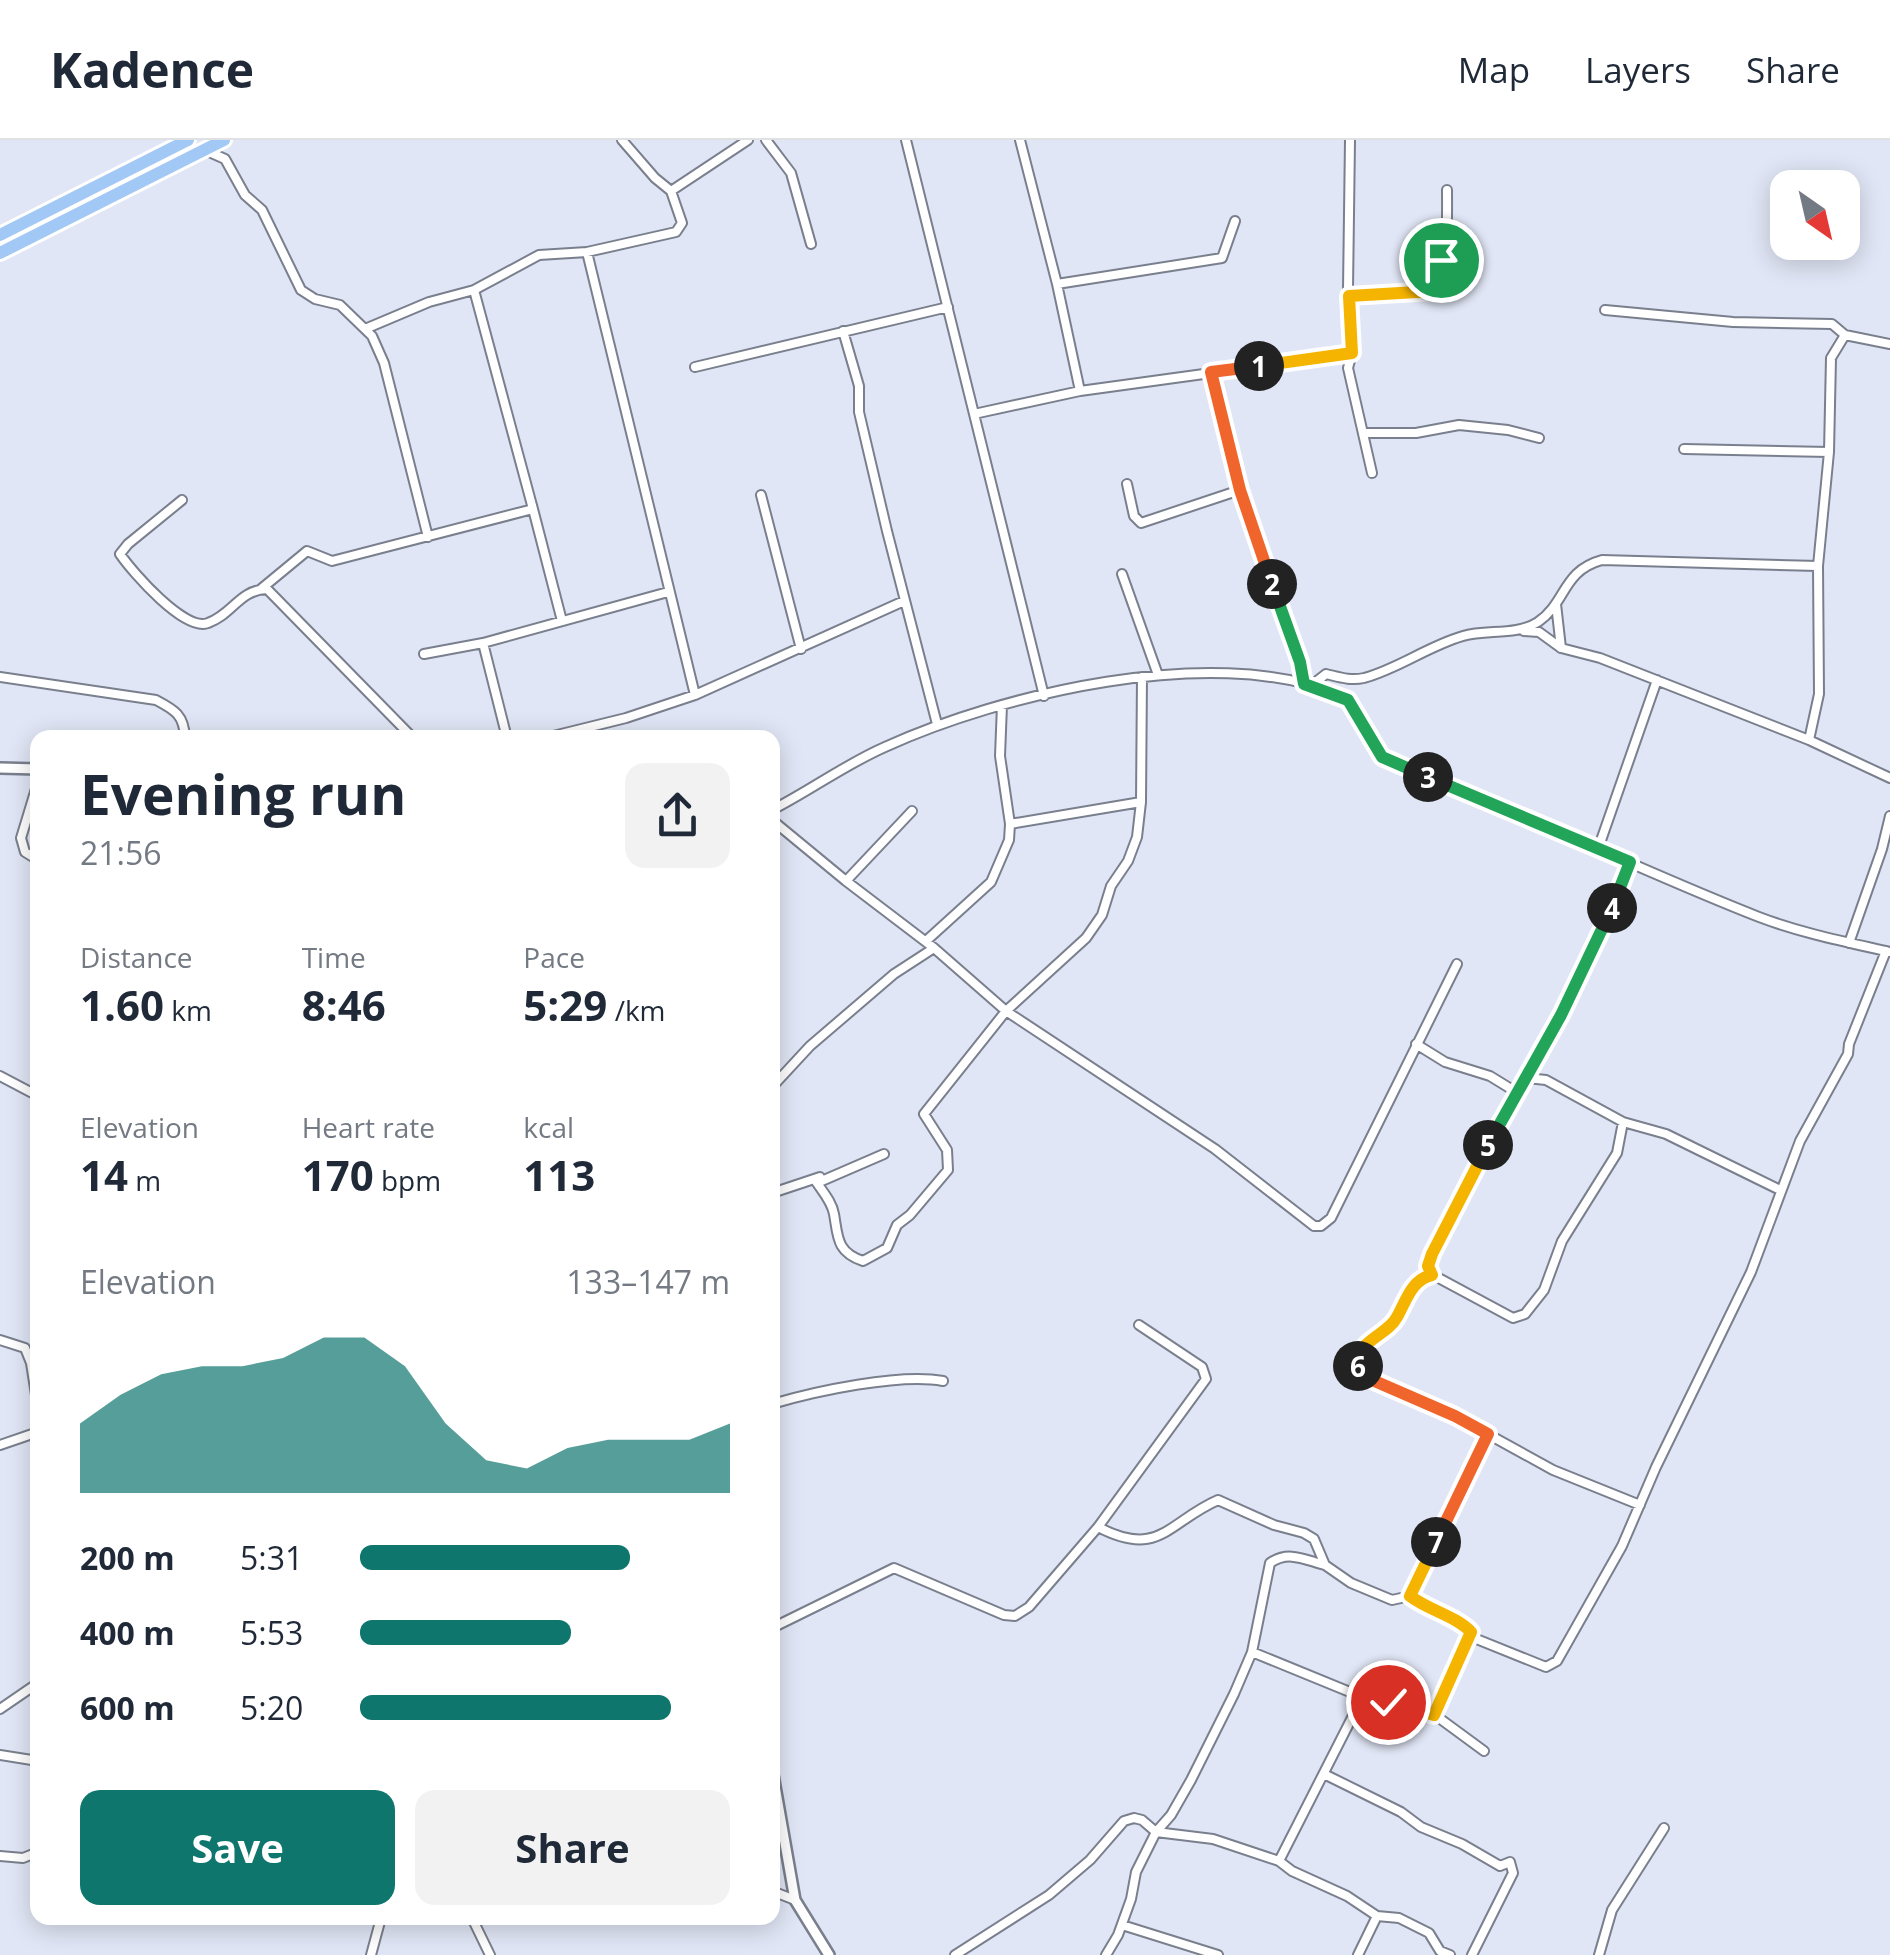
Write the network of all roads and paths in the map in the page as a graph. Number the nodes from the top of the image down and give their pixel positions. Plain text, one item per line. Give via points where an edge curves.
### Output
1 (188, 140) edge
2 (224, 140) edge
3 (622, 140) edge
4 (748, 140) edge
5 (766, 140) edge
6 (906, 140) edge
7 (1020, 140) edge
8 (1350, 140) edge
9 (203, 150) junction
10 (1447, 190) dead end
11 (672, 191) junction
12 (1236, 221) dead end
13 (0, 235) edge
14 (810, 244) dead end
15 (587, 252) junction
16 (0, 254) edge
17 (1058, 284) junction
18 (474, 290) junction
19 (1349, 296) junction
20 (948, 308) junction
21 (1605, 310) dead end
22 (365, 330) junction
23 (843, 331) junction
24 (1845, 336) junction
25 (1890, 344) edge
26 (1352, 353) junction
27 (695, 367) dead end
28 (1211, 372) junction
29 (1080, 391) junction
30 (974, 414) junction
31 (1364, 433) junction
32 (1539, 438) dead end
33 (1684, 449) dead end
34 (1829, 452) junction
35 (1372, 473) dead end
36 (1128, 484) dead end
37 (1240, 490) junction
38 (761, 495) dead end
39 (182, 500) dead end
40 (532, 509) junction
41 (428, 537) junction
42 (1818, 566) junction
43 (1122, 574) dead end
44 (261, 589) junction
45 (668, 592) junction
46 (904, 601) junction
47 (1556, 604) junction
48 (562, 621) junction
49 (1519, 630) junction
50 (484, 643) junction
51 (1561, 648) junction
52 (800, 649) junction
53 (424, 654) dead end
54 (1158, 674) junction
55 (0, 677) edge
56 (1142, 677) junction
57 (1657, 680) junction
58 (1308, 685) junction
59 (696, 695) junction
60 (1044, 696) junction
61 (1002, 705) junction
62 (938, 724) junction
63 (184, 730) edge
64 (402, 730) edge
65 (505, 730) edge
66 (577, 730) edge
67 (1808, 740) junction
68 (0, 768) edge
69 (30, 769) edge
70 (1890, 778) edge
71 (1141, 802) junction
72 (780, 805) edge
73 (30, 810) edge
74 (912, 812) dead end
75 (1890, 816) edge
76 (1010, 824) junction
77 (780, 827) edge
78 (1598, 849) junction
79 (30, 855) edge
80 (1630, 862) junction
81 (846, 881) junction
82 (1848, 943) junction
83 (930, 945) junction
84 (1888, 952) edge
85 (1457, 964) dead end
86 (1006, 1011) junction
87 (1416, 1044) junction
88 (0, 1076) edge
89 (780, 1078) edge
90 (1528, 1078) junction
91 (30, 1092) edge
92 (1516, 1092) junction
93 (1623, 1122) junction
94 (884, 1154) dead end
95 (817, 1184) junction
96 (780, 1190) edge
97 (1780, 1190) junction
98 (1432, 1275) junction
99 (1139, 1326) dead end
100 (0, 1340) edge
101 (30, 1360) edge
102 (943, 1381) dead end
103 (780, 1402) edge
104 (1488, 1434) junction
105 (30, 1436) edge
106 (0, 1445) edge
107 (1640, 1505) junction
108 (1098, 1527) junction
109 (1325, 1565) junction
110 (1410, 1596) junction
111 (780, 1624) edge
112 (1469, 1636) junction
113 (1252, 1652) junction
114 (30, 1688) edge
115 (1363, 1696) junction
116 (0, 1709) edge
117 (1434, 1715) junction
118 (1484, 1752) dead end
119 (0, 1754) edge
120 (30, 1760) edge
121 (1324, 1774) junction
122 (780, 1815) edge
123 (1664, 1828) dead end
124 (1156, 1832) junction
125 (30, 1855) edge
126 (0, 1856) edge
127 (1280, 1861) junction
128 (780, 1894) edge
129 (795, 1900) junction
130 (1377, 1916) junction
131 (1122, 1924) junction
132 (378, 1925) edge
133 (475, 1925) edge
134 (372, 1955) edge
135 (490, 1955) edge
136 (829, 1955) edge
137 (955, 1955) edge
138 (1106, 1955) edge
139 (1218, 1955) edge
140 (1358, 1955) edge
141 (1450, 1955) edge
142 (1472, 1955) edge
143 (1600, 1955) edge

1 - 13 highway
2 - 9 highway
3 - 11 street
4 - 11 street
5 - 14 street via 791,174
6 - 20 street
7 - 17 street
8 - 19 street
9 - 16 highway
9 - 22 street via 225,159 262,210 300,290 340,306
10 - 19 street via 1447,249 1434,291
11 - 15 street via 682,223 678,230
12 - 17 street via 1222,258
15 - 18 street via 539,255
15 - 45 street
17 - 29 street
18 - 22 street
18 - 40 street
19 - 26 street
20 - 23 street
20 - 30 street
21 - 24 street via 1832,324
22 - 41 street via 380,350
23 - 27 street
23 - 46 street
24 - 25 street
24 - 34 street via 1831,358
26 - 28 street
26 - 31 street via 1348,368
28 - 29 street
28 - 37 street
29 - 30 street
30 - 60 street
31 - 32 street via 1459,425
31 - 35 street
33 - 34 street
34 - 42 street
36 - 37 street via 1141,523
37 - 58 street
38 - 52 street
39 - 44 street via 120,554 130,567 190,623 219,617
40 - 41 street
40 - 48 street
41 - 44 street via 332,561 307,551
42 - 47 street via 1611,558 1573,574
42 - 67 street via 1819,694
43 - 54 street
44 - 64 street
45 - 48 street
45 - 59 street
46 - 52 street
46 - 62 street
47 - 49 street
47 - 51 street
48 - 50 street
49 - 51 street via 1538,632
49 - 58 street via 1464,635 1371,676 1326,674
50 - 53 street
50 - 65 street
51 - 57 street
52 - 59 street
54 - 56 street
54 - 58 street via 1210,671
55 - 63 street via 156,700 178,712
56 - 60 street
56 - 71 street
57 - 67 street
57 - 78 street
58 - 78 street via 1348,700 1382,757
59 - 66 street
60 - 61 street
61 - 62 street
61 - 76 street via 1000,756
62 - 72 street via 880,748
67 - 70 street
68 - 69 street
71 - 76 street
71 - 86 street via 1134,850 1094,929
73 - 79 street via 22,838
74 - 81 street
75 - 82 street
76 - 83 street via 991,882
77 - 81 street
78 - 80 street
80 - 82 street via 1758,916
80 - 90 street
81 - 83 street
82 - 84 street
83 - 86 street
83 - 89 street
84 - 97 street via 1848,1054
85 - 87 street
86 - 87 street via 1215,1149 1314,1226 1331,1218
86 - 95 street via 924,1114 944,1144 949,1166 897,1225 887,1248 863,1261 850,1255
87 - 92 street
88 - 91 street
90 - 92 street
90 - 93 street via 1546,1080
92 - 98 street via 1432,1254
93 - 97 street via 1679,1140
93 - 98 street via 1617,1153 1562,1241 1544,1290 1524,1314 1512,1318
94 - 95 street
95 - 96 street via 820,1177
97 - 107 street via 1751,1272
98 - 104 street via 1364,1347 1358,1369
99 - 108 street via 1202,1367 1206,1379
100 - 101 street via 25,1348
102 - 103 street via 914,1379
104 - 107 street via 1553,1470
104 - 110 street
105 - 106 street
107 - 112 street via 1552,1666
108 - 109 street via 1145,1540 1218,1500 1314,1540
108 - 111 street via 1016,1616 894,1568
109 - 110 street via 1382,1597
109 - 113 street via 1292,1555 1270,1563
110 - 112 street via 1470,1629
112 - 117 street
113 - 115 street
113 - 124 street via 1191,1780
114 - 116 street
115 - 117 street
115 - 121 street
117 - 118 street
119 - 120 street
121 - 127 street
121 - 142 street via 1500,1866 1510,1862 1513,1873
122 - 129 street
123 - 143 street via 1612,1910
124 - 127 street via 1213,1839
124 - 131 street
124 - 137 street via 1142,1820 1124,1820 1059,1888
125 - 126 street
127 - 130 street
128 - 129 street
129 - 136 street
130 - 140 street
130 - 141 street via 1429,1933
131 - 138 street
131 - 139 street
132 - 134 street
133 - 135 street

